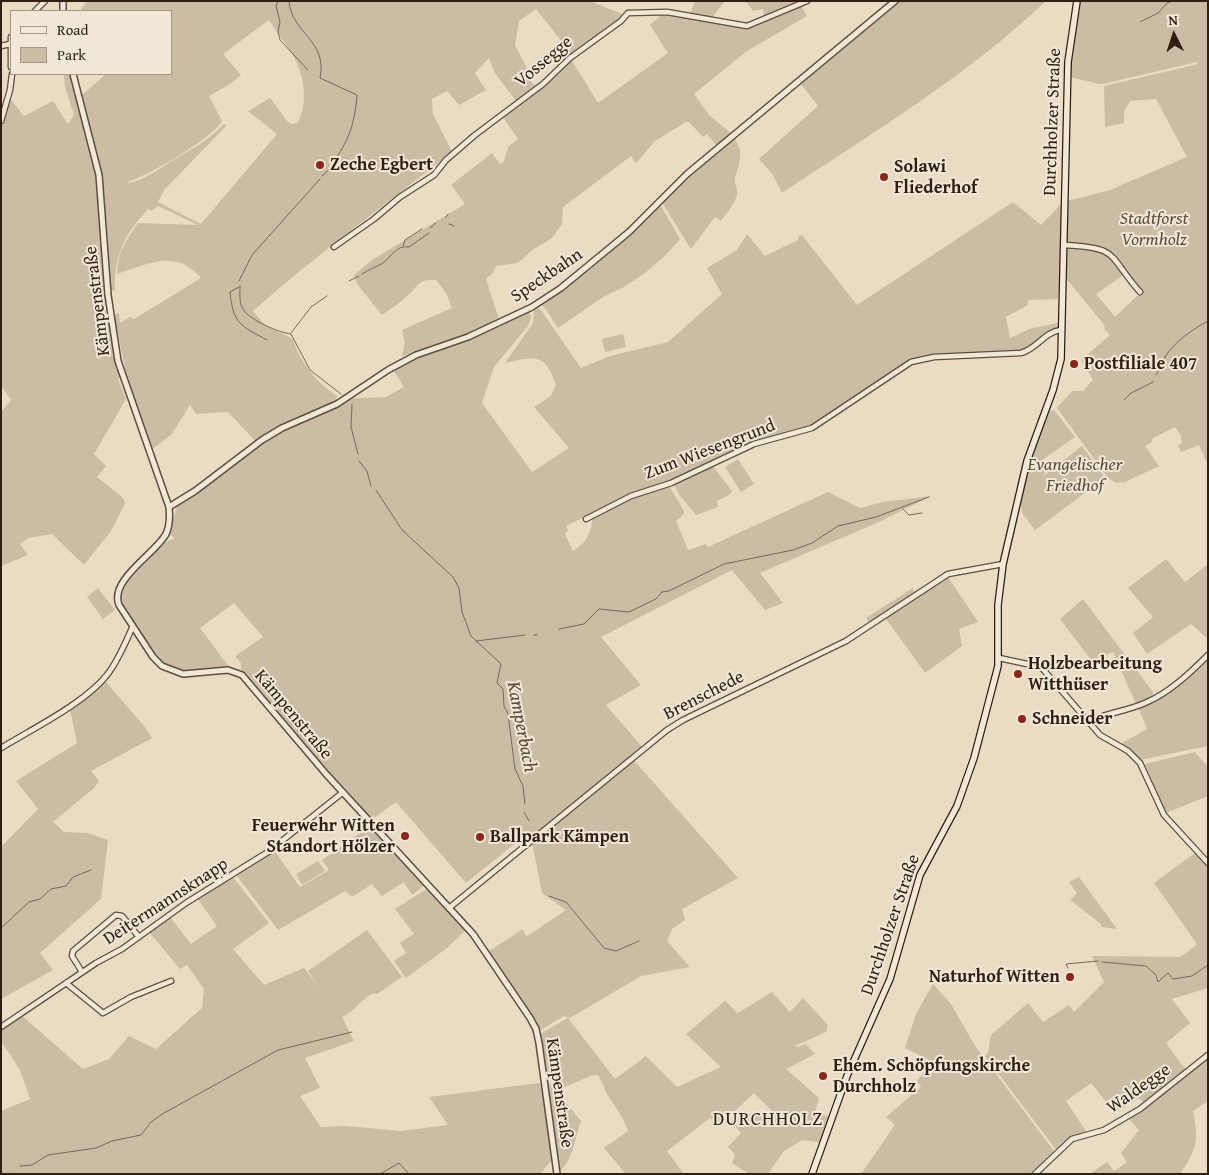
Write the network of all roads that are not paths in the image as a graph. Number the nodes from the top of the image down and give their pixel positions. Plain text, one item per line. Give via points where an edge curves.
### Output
1 (45, 1) edge
2 (807, 1) edge
3 (895, 1) edge
4 (1077, 1) edge
5 (36, 10) edge
6 (10, 44) edge
7 (1, 46) edge
8 (12, 75) edge
9 (73, 75) edge
10 (1, 122) edge
11 (1065, 245) junction
12 (334, 248) dead end
13 (1140, 292) dead end
14 (1061, 330) junction
15 (169, 507) junction
16 (586, 519) dead end
17 (1003, 564) junction
18 (132, 628) junction
19 (1208, 655) edge
20 (999, 658) junction
21 (1089, 721) junction
22 (1, 748) edge
23 (342, 793) junction
24 (1208, 863) edge
25 (449, 908) junction
26 (139, 938) junction
27 (82, 972) junction
28 (171, 981) dead end
29 (66, 983) junction
30 (1, 1027) edge
31 (1208, 1055) edge
32 (557, 1174) edge
33 (812, 1174) edge
34 (1035, 1174) edge

1 - 5 street
2 - 12 street, Vossegge via 747,26 667,12 628,13 570,58 543,84 474,135 434,175
3 - 15 street, Speckbahn via 687,174 629,232 560,288 532,307 468,337 416,355 337,404 282,428
4 - 11 main road, Durchholzer Straße via 1068,62
6 - 7 street
8 - 10 street
9 - 15 street, Kämpenstraße via 99,175 108,302 118,361
11 - 13 street via 1104,249 1113,255 1125,276
11 - 14 main road, Durchholzer Straße
14 - 16 street, Zum Wiesengrund via 1049,334 1021,353 934,357 911,362 812,428 754,444 671,483 631,496
14 - 17 main road, Durchholzer Straße via 1059,369 1027,461
15 - 18 street, Kämpenstraße via 166,534 123,582 117,597
17 - 20 main road, Durchholzer Straße via 998,605
17 - 25 street, Brenschede via 948,574 846,642 683,720 630,759
18 - 22 street via 116,661 98,684 62,711
18 - 23 street, Kämpenstraße via 156,660 167,669 183,674 228,670 242,674
19 - 21 street via 1157,697
20 - 21 street via 1041,667
20 - 33 main road, Durchholzer Straße via 967,780 957,806 920,875 890,979 847,1076
21 - 24 street via 1100,735 1140,762 1164,814
23 - 25 street, Kämpenstraße
23 - 26 street, Deitermannsknapp via 268,852
25 - 32 street, Kämpenstraße via 479,941 536,1029
26 - 27 street, Deitermannsknapp
26 - 27 street via 122,916 116,915 72,953
27 - 29 street, Deitermannsknapp
28 - 29 street via 103,1013
29 - 30 street, Deitermannsknapp
31 - 34 street, Waldegge via 1140,1109 1104,1130 1072,1139

